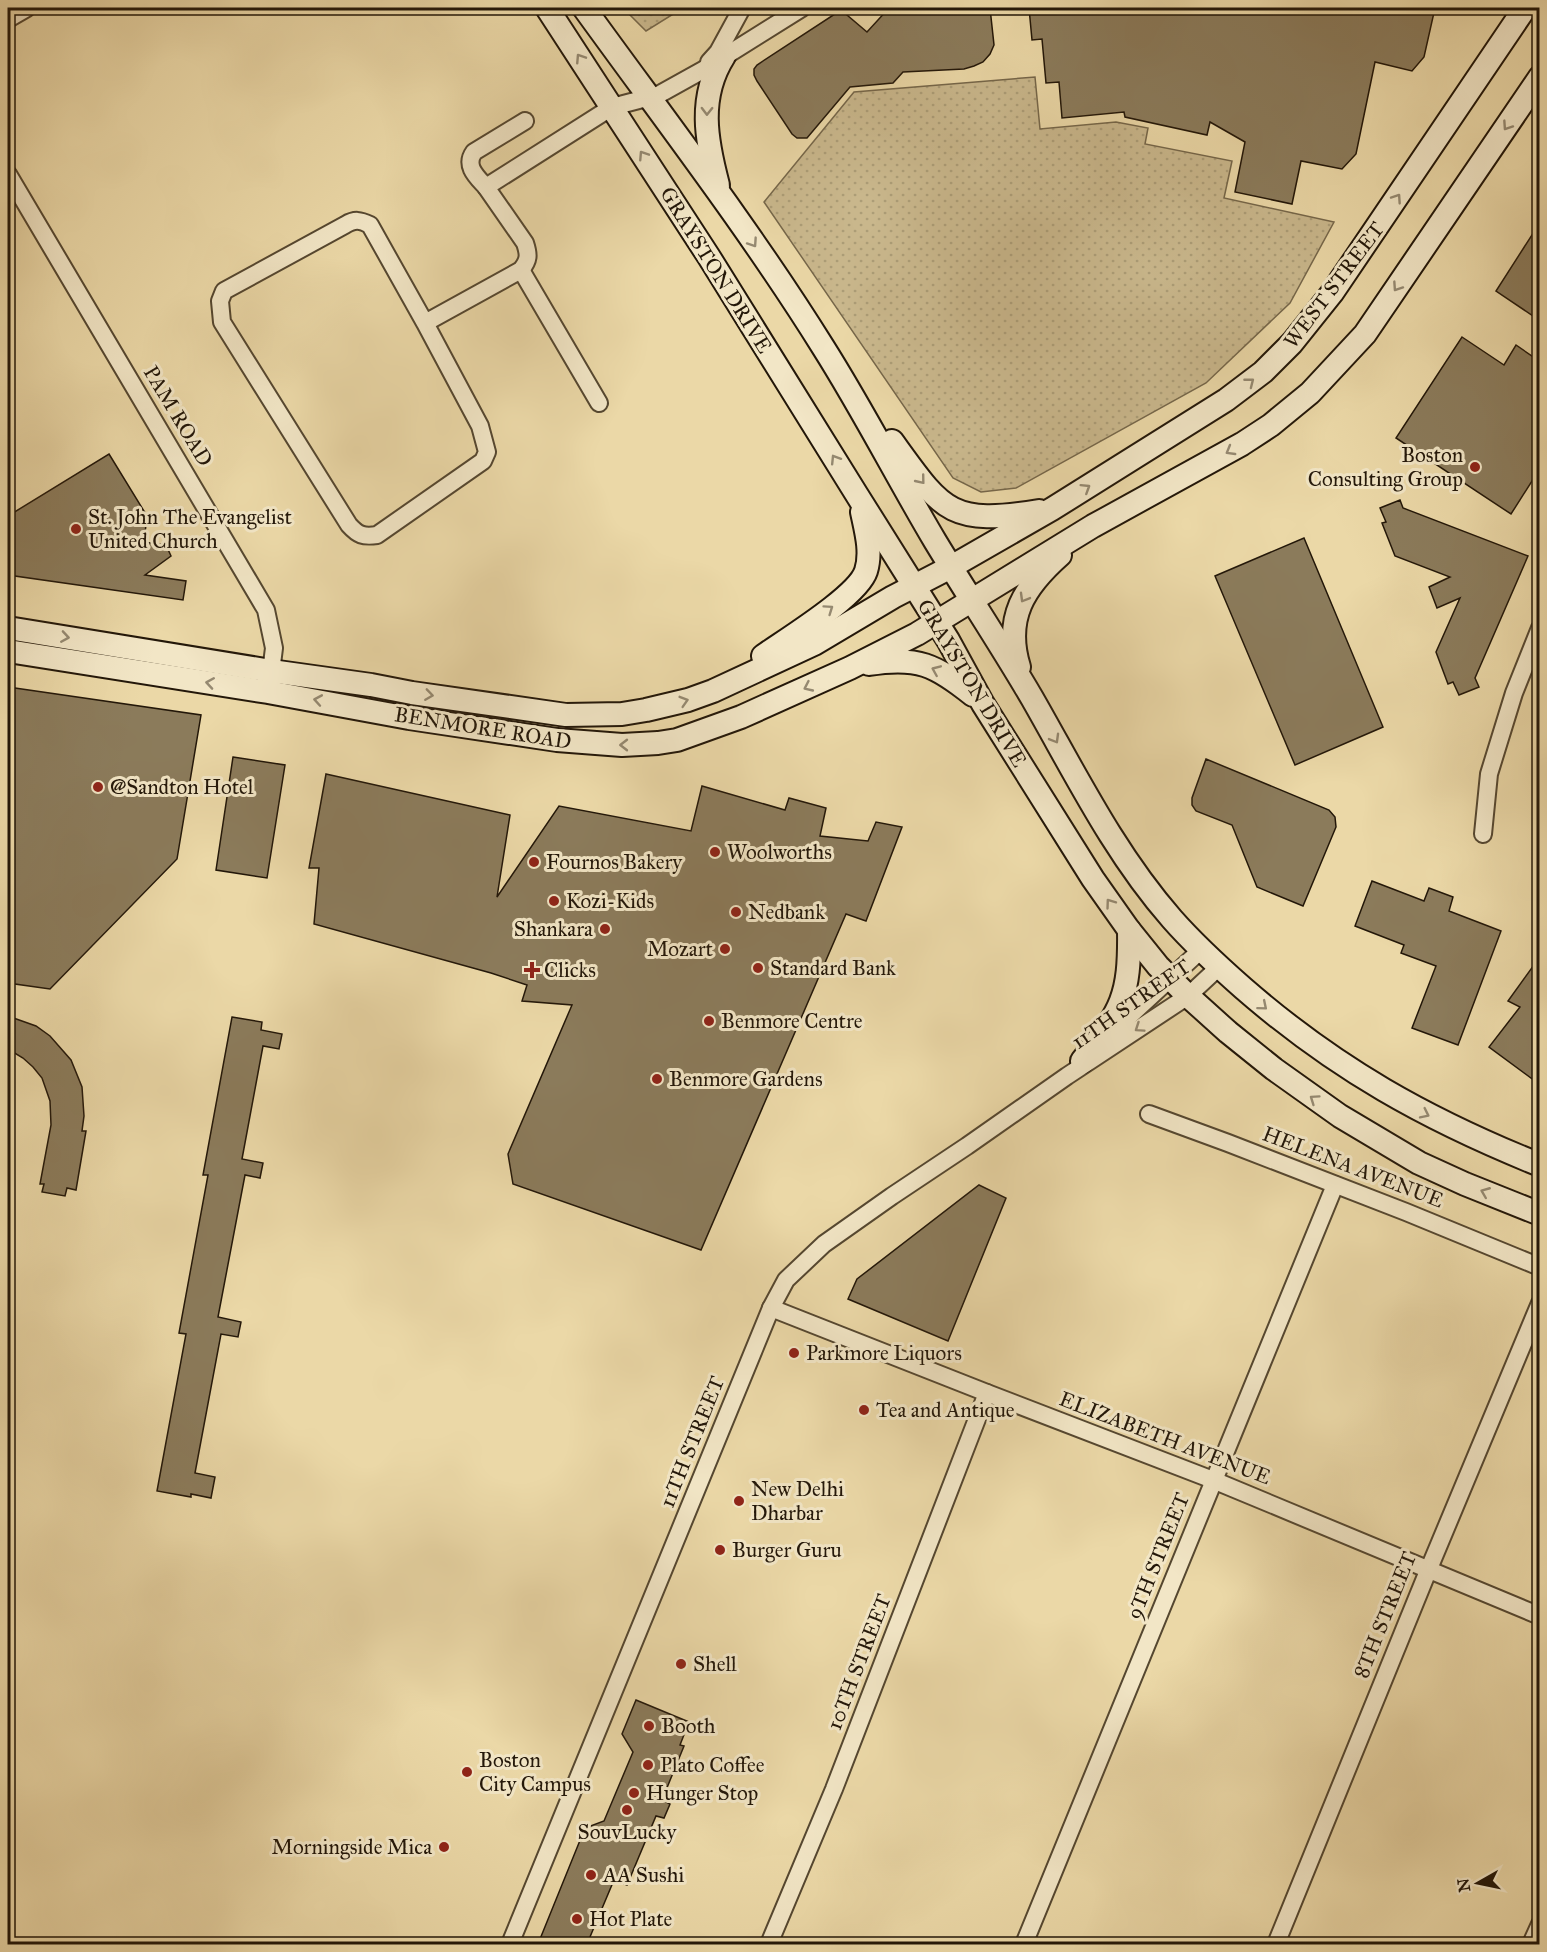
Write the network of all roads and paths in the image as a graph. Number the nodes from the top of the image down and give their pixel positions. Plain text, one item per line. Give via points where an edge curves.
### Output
1 (27, 8) edge
2 (547, 8) edge
3 (584, 8) edge
4 (742, 8) edge
5 (802, 8) edge
6 (1519, 8) edge
7 (1525, 8) edge
8 (8, 19) edge
9 (1505, 37) junction
10 (724, 56) junction
11 (703, 70) junction
12 (1539, 77) edge
13 (649, 98) junction
14 (612, 107) junction
15 (525, 121) dead end
16 (8, 174) edge
17 (486, 187) junction
18 (721, 195) junction
19 (520, 270) junction
20 (425, 323) junction
21 (824, 348) junction
22 (600, 403) dead end
23 (857, 495) junction
24 (1052, 509) junction
25 (1093, 526) junction
26 (951, 567) junction
27 (914, 587) junction
28 (972, 600) junction
29 (936, 621) junction
30 (8, 628) edge
31 (1539, 628) edge
32 (8, 651) edge
33 (850, 668) junction
34 (270, 681) junction
35 (1026, 688) junction
36 (713, 691) junction
37 (983, 704) junction
38 (1483, 834) dead end
39 (1129, 930) junction
40 (1201, 950) junction
41 (1219, 967) junction
42 (1169, 978) junction
43 (1188, 996) junction
44 (1074, 1068) junction
45 (1149, 1114) dead end
46 (1539, 1164) edge
47 (1335, 1185) junction
48 (1539, 1214) edge
49 (1539, 1267) edge
50 (1539, 1303) edge
51 (771, 1308) junction
52 (987, 1393) junction
53 (1213, 1480) junction
54 (1428, 1571) junction
55 (1539, 1616) edge
56 (1539, 1923) edge
57 (510, 1944) edge
58 (770, 1944) edge
59 (1024, 1944) edge
60 (1276, 1944) edge
61 (1531, 1944) edge

1 - 8 street
14 -> 2 main road, GRAYSTON DRIVE
3 - 13 main road, GRAYSTON DRIVE
4 - 11 street
5 - 10 street
6 - 9 main road
7 - 9 main road, WEST STREET
24 -> 9 main road, WEST STREET via 1226,400 1292,343 1345,275
10 - 11 street
10 -> 18 main road via 710,83 707,115
11 - 13 street
12 -> 25 main road via 1379,315 1331,372 1289,411 1242,444
13 - 14 street
13 - 18 main road, GRAYSTON DRIVE
14 - 17 street
23 -> 14 main road, GRAYSTON DRIVE
15 - 17 street via 471,157 473,172
16 - 34 street, PAM ROAD via 266,610 274,648
17 - 19 street via 525,243 528,262
18 -> 21 main road, GRAYSTON DRIVE
19 - 20 street
19 - 22 street
20 - 20 street via 370,225 354,220 224,291 220,301 222,322 349,525 365,537 376,535 473,468 487,452 480,426
21 -> 24 main road via 918,477 942,503 954,511 983,518
21 - 26 main road, GRAYSTON DRIVE
23 - 27 main road, GRAYSTON DRIVE
36 -> 23 main road via 845,599 860,584 866,571 868,544
24 - 26 main road, WEST STREET
25 - 28 main road
25 -> 35 main road via 1047,567 1020,603 1014,639
26 - 27 main road, WEST STREET
26 - 28 main road, GRAYSTON DRIVE
27 - 29 main road, GRAYSTON DRIVE
27 - 36 main road, BENMORE ROAD via 814,644
28 - 29 main road, BENMORE ROAD
28 - 35 main road, GRAYSTON DRIVE
29 - 33 main road, BENMORE ROAD
29 - 37 main road, GRAYSTON DRIVE
30 -> 34 main road, BENMORE ROAD
31 - 38 street via 1489,774
34 -> 32 main road, BENMORE ROAD
33 -> 34 main road, BENMORE ROAD via 711,729 677,740 639,745 557,740 410,717
37 -> 33 main road via 948,675 920,663 893,660
34 -> 36 main road, BENMORE ROAD via 371,685 584,716 646,710
35 -> 40 main road, GRAYSTON DRIVE via 1121,852 1158,903
39 -> 37 main road, GRAYSTON DRIVE
39 - 42 main road, GRAYSTON DRIVE
39 - 44 main road via 1129,968 1123,999 1109,1025
40 - 41 main road, GRAYSTON DRIVE
40 - 42 street, 11TH STREET
41 - 43 street, 11TH STREET
41 -> 46 main road, GRAYSTON DRIVE via 1283,1022 1358,1076 1417,1110
42 - 43 main road, GRAYSTON DRIVE
42 - 44 street, 11TH STREET
43 -> 44 street, 11TH STREET
48 -> 43 main road, GRAYSTON DRIVE via 1440,1173 1370,1136 1274,1069
44 - 51 street, 11TH STREET via 824,1244 786,1280
45 - 47 street, HELENA AVENUE
47 - 49 street, HELENA AVENUE
47 - 53 street, 9TH STREET
50 - 54 street, 8TH STREET
51 - 52 street, ELIZABETH AVENUE
51 - 57 street, 11TH STREET
52 - 53 street, ELIZABETH AVENUE
52 - 58 street, 10TH STREET
53 - 54 street, ELIZABETH AVENUE
53 - 59 street, 9TH STREET
54 - 55 street, ELIZABETH AVENUE
54 - 60 street, 8TH STREET
56 - 61 street

